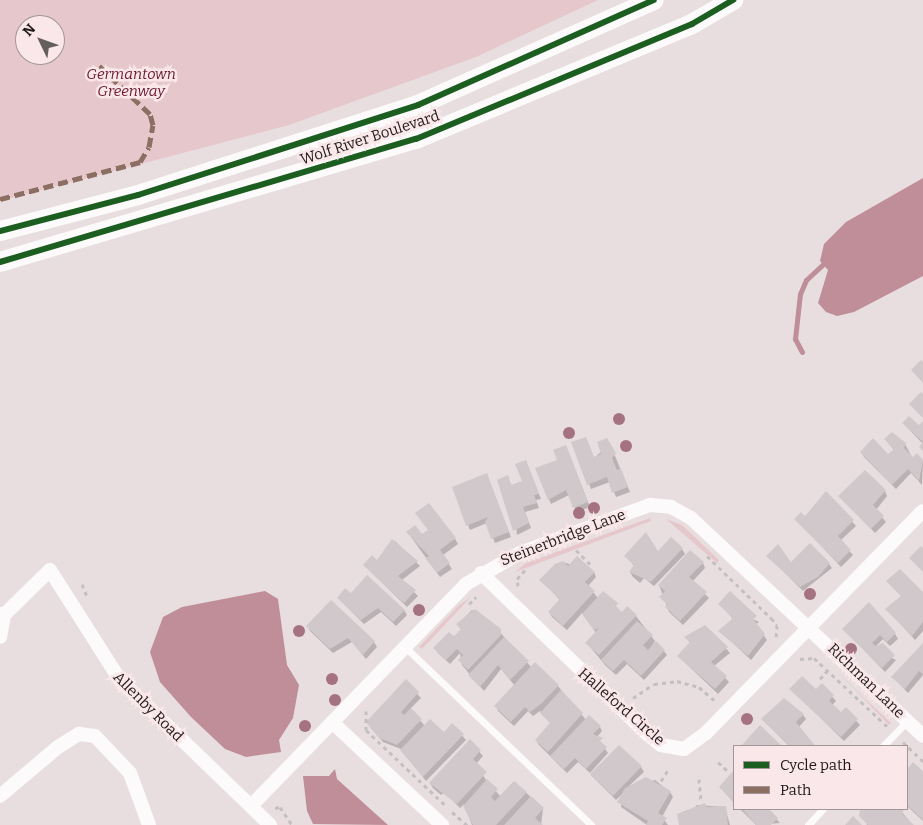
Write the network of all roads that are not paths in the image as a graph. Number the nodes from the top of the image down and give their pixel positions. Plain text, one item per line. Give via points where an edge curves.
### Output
1 (654, 0) edge
2 (733, 0) edge
3 (0, 232) edge
4 (0, 262) edge
5 (923, 512) edge
6 (482, 573) junction
7 (2, 614) edge
8 (808, 626) junction
9 (0, 637) edge
10 (404, 646) junction
11 (907, 721) junction
12 (332, 722) junction
13 (923, 736) edge
14 (884, 745) edge
15 (0, 796) edge
16 (251, 806) junction
17 (822, 810) edge
18 (149, 825) edge
19 (270, 825) edge
20 (442, 825) edge
21 (591, 825) edge
22 (808, 825) edge

1 - 3 main road, Wolf River Boulevard via 418,105 138,195
2 - 4 main road, Wolf River Boulevard via 692,24 416,139
5 - 8 street, Halleford Circle
6 - 8 street, Steinerbridge Lane via 520,552 640,508 663,505 691,518
6 - 8 street, Halleford Circle via 640,728 672,750 696,744
6 - 10 street, Steinerbridge Lane via 454,594
7 - 9 street
7 - 16 street, Allenby Road via 50,570 120,680
8 - 11 street, Richman Lane
10 - 12 street, Steinerbridge Lane
10 - 21 lane
11 - 13 street, Richman Lane
11 - 14 lane
12 - 16 street, Steinerbridge Lane
12 - 20 street
15 - 18 street via 58,747 79,734 95,736 130,774
16 - 19 street, Allenby Road
17 - 22 lane

